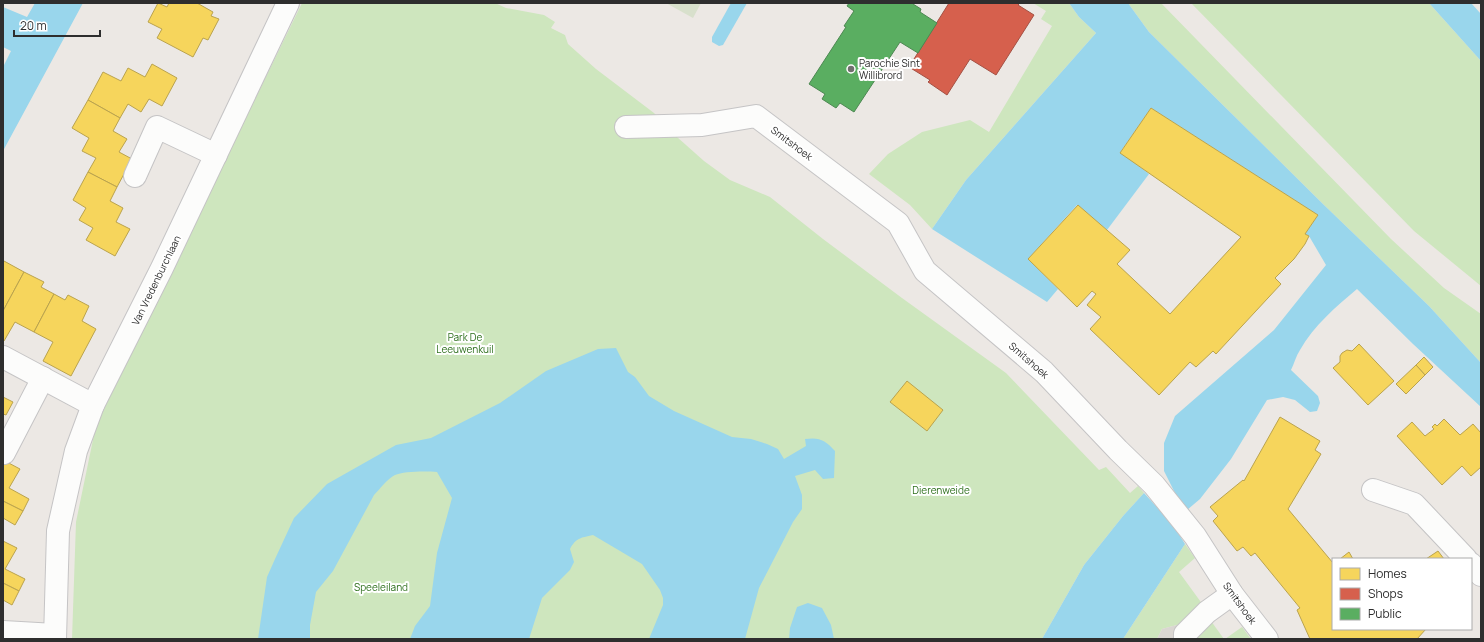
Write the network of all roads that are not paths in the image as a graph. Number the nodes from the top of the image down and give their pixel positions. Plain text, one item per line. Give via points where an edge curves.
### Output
1 (288, 3) edge
2 (626, 127) dead end
3 (216, 155) junction
4 (135, 176) dead end
5 (3, 357) edge
6 (43, 378) junction
7 (93, 405) junction
8 (4, 453) dead end
9 (1372, 490) dead end
10 (1465, 558) edge
11 (1472, 565) edge
12 (1481, 575) edge
13 (1232, 594) junction
14 (3, 632) edge
15 (55, 637) edge
16 (1185, 639) edge
17 (1267, 639) edge

1 - 3 street, Van Vredenburchlaan
2 - 13 street, Smitshoek via 702,125 756,116 898,223 925,271 1044,372 1154,485 1195,536
3 - 4 street via 157,127
3 - 7 street, Van Vredenburchlaan
5 - 6 street
6 - 7 street
6 - 8 street
7 - 15 street, Van Vredenburchlaan via 76,451 58,531
9 - 10 street via 1414,504
11 - 12 street
13 - 16 street via 1207,612 1185,634
13 - 17 street, Smitshoek
14 - 15 street, Van Vredenburchlaan

